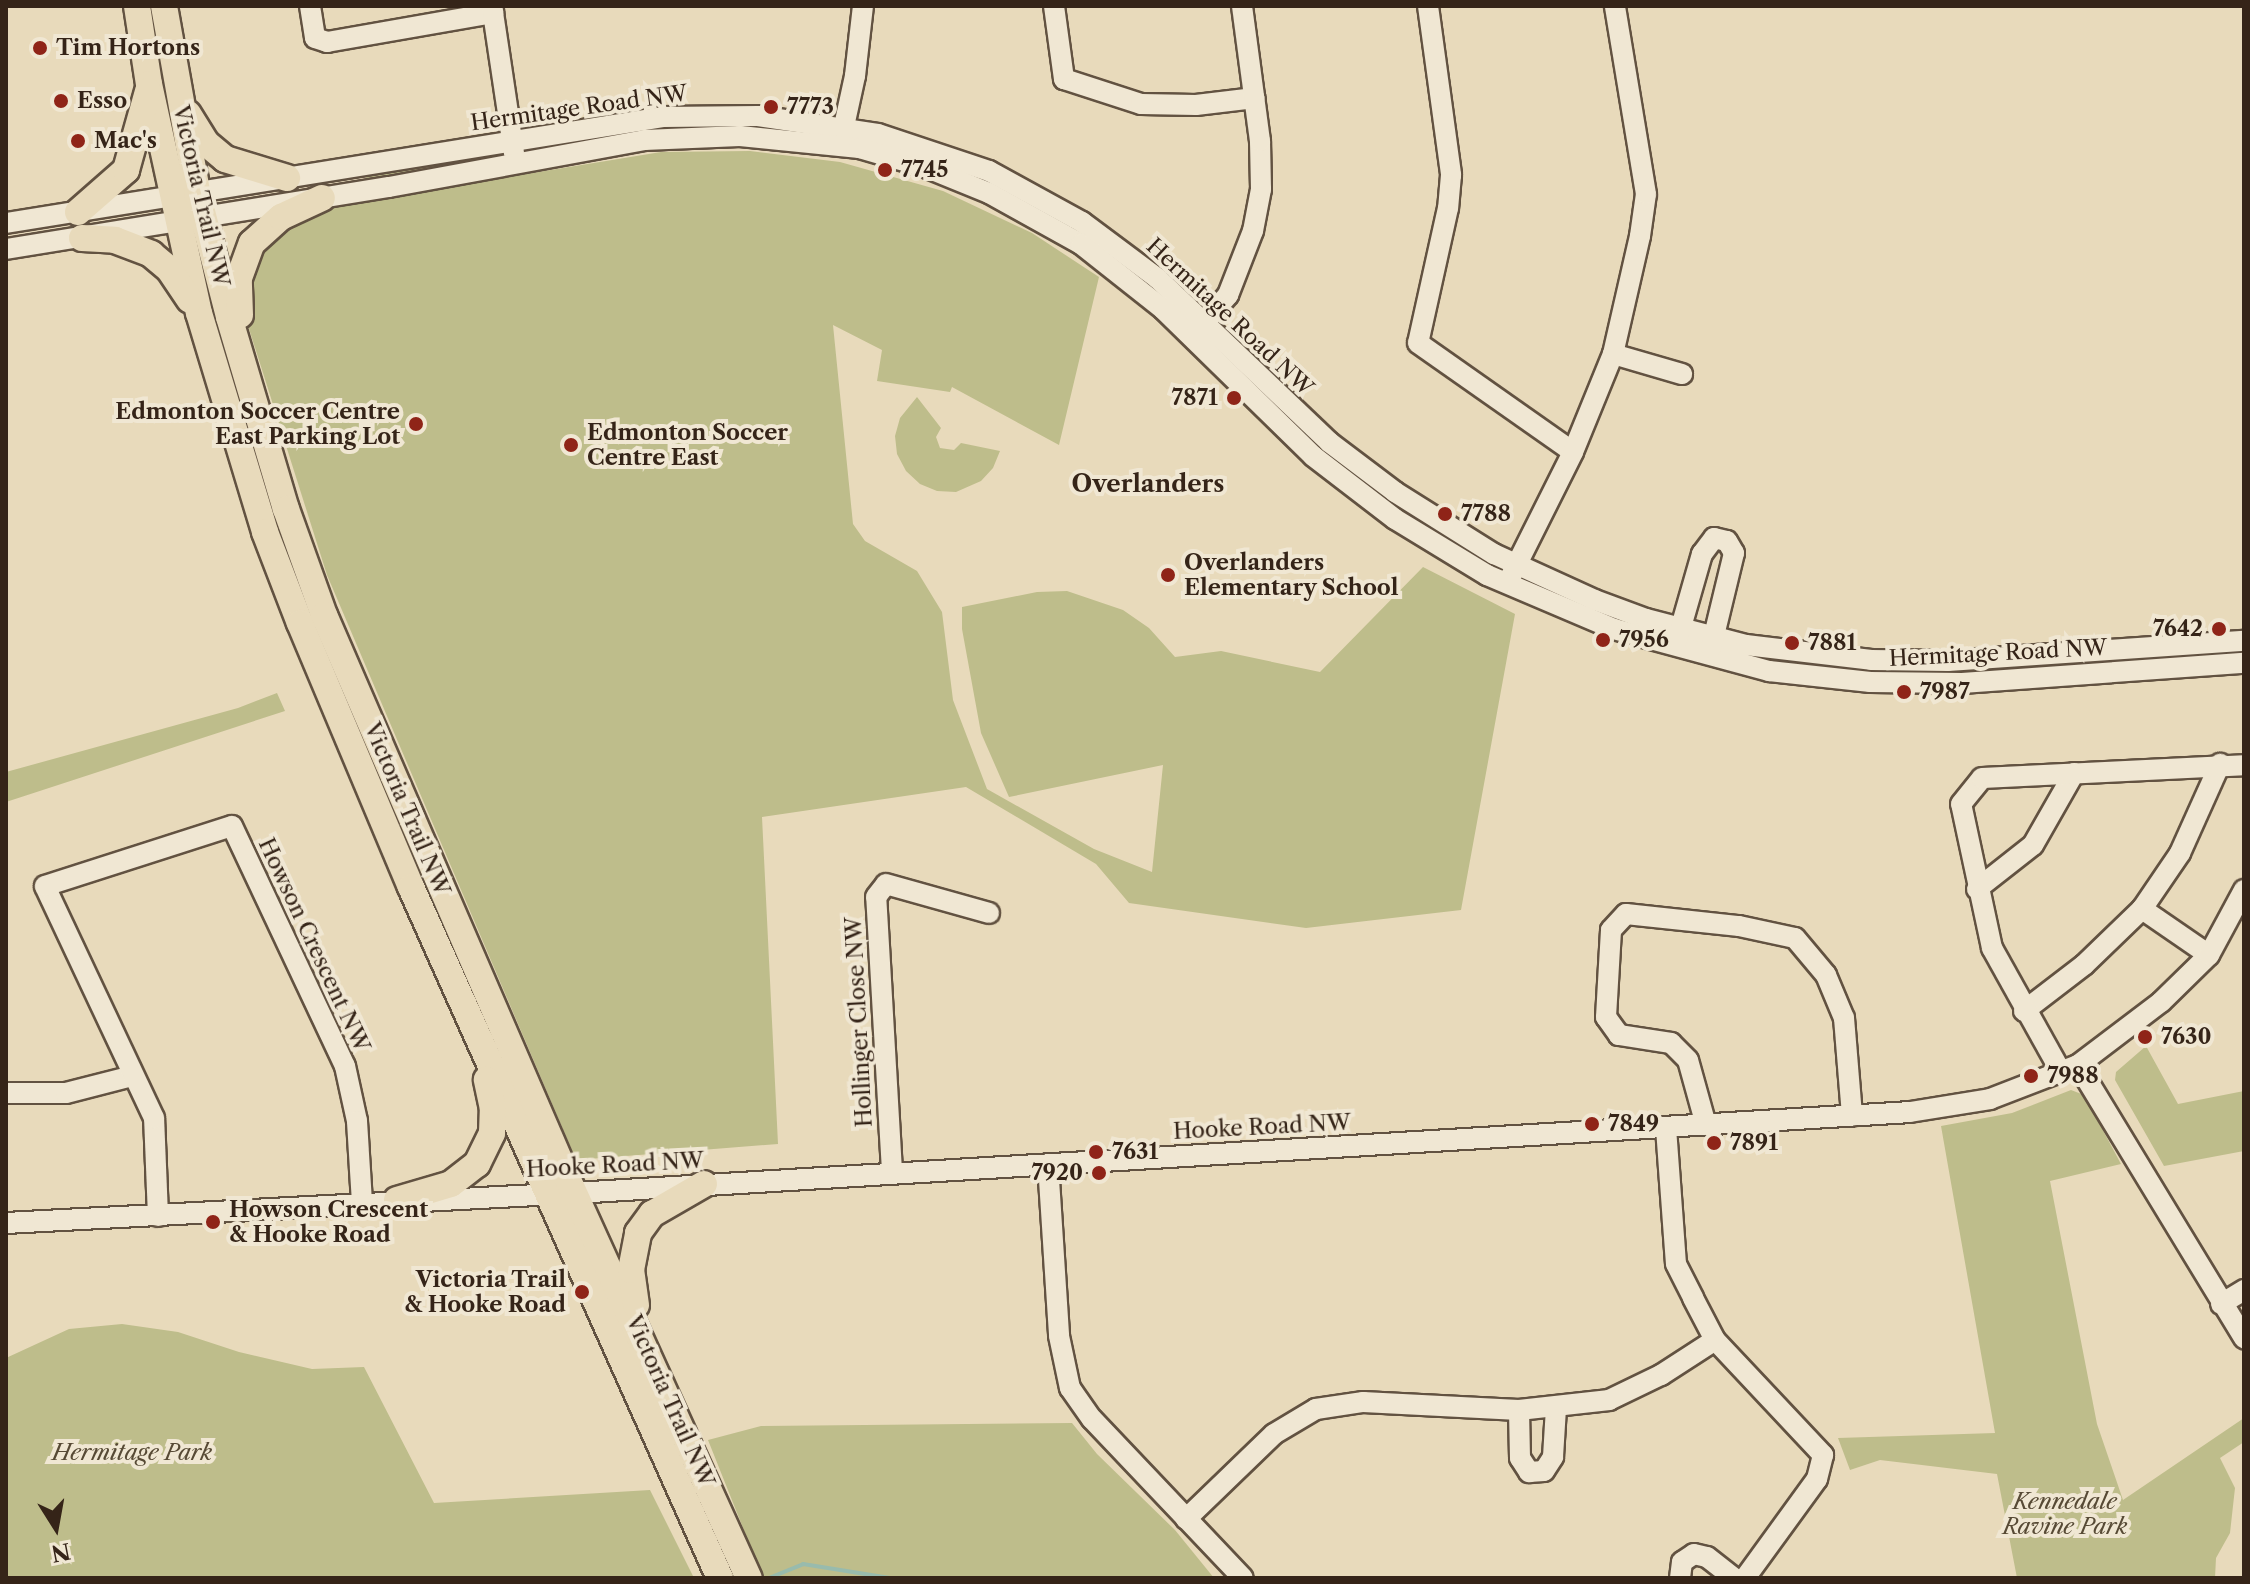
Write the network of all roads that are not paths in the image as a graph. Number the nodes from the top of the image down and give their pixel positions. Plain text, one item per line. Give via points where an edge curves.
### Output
1 (137, 6) edge
2 (164, 6) edge
3 (310, 6) edge
4 (863, 6) edge
5 (1054, 6) edge
6 (1242, 6) edge
7 (1428, 6) edge
8 (1615, 6) edge
9 (493, 10) edge
10 (149, 84) junction
11 (1255, 98) junction
12 (179, 100) junction
13 (842, 136) junction
14 (512, 140) junction
15 (515, 161) junction
16 (287, 178) junction
17 (322, 198) junction
18 (188, 207) junction
19 (6, 223) edge
20 (80, 225) junction
21 (6, 249) edge
22 (199, 313) junction
23 (1198, 330) junction
24 (1613, 354) junction
25 (1682, 374) dead end
26 (250, 398) junction
27 (1573, 452) junction
28 (1512, 574) junction
29 (312, 619) junction
30 (1678, 637) junction
31 (2244, 641) edge
32 (1712, 647) junction
33 (2244, 663) edge
34 (2220, 764) junction
35 (2244, 765) edge
36 (2074, 773) junction
37 (1977, 889) junction
38 (2244, 890) edge
39 (2142, 909) junction
40 (989, 913) dead end
41 (2209, 955) junction
42 (2024, 1011) junction
43 (482, 1045) junction
44 (2069, 1069) junction
45 (132, 1076) junction
46 (6, 1093) edge
47 (1852, 1116) junction
48 (1706, 1125) junction
49 (1666, 1128) junction
50 (1048, 1164) junction
51 (892, 1171) junction
52 (704, 1184) junction
53 (562, 1193) junction
54 (397, 1200) junction
55 (362, 1202) junction
56 (158, 1216) junction
57 (6, 1223) edge
58 (2244, 1290) edge
59 (2221, 1304) junction
60 (2244, 1338) edge
61 (1715, 1340) junction
62 (652, 1362) junction
63 (1556, 1408) junction
64 (1519, 1410) junction
65 (1186, 1519) junction
66 (720, 1578) edge
67 (749, 1578) edge
68 (1243, 1578) edge
69 (1680, 1578) edge
70 (1734, 1578) edge
71 (1745, 1578) edge

1 - 10 main road, Victoria Trail NW
2 - 12 main road, Victoria Trail NW
3 - 9 street via 315,38 327,42
4 - 13 street
5 - 11 street via 1064,79 1141,104
6 - 11 street
7 - 27 street via 1451,175 1418,343
8 - 24 street via 1646,194
9 - 14 street
10 - 18 main road, Victoria Trail NW
10 - 20 main road via 126,170
11 - 23 street via 1261,189 1253,231 1228,295
12 - 16 main road via 215,152 237,165
12 - 18 main road, Victoria Trail NW
13 - 14 street, Hermitage Road NW via 771,117 697,115
13 - 15 street, Hermitage Road NW via 676,137
13 - 23 street, Hermitage Road NW via 925,147 1034,194 1125,252
14 - 15 street
14 - 16 street, Hermitage Road NW
15 - 17 street, Hermitage Road NW
16 - 18 street, Hermitage Road NW
17 - 18 street, Hermitage Road NW
17 - 26 main road via 270,224 252,243 241,266 237,291
18 - 20 street, Hermitage Road NW
18 - 22 main road, Victoria Trail NW
18 - 26 main road, Victoria Trail NW
19 - 20 street, Hermitage Road NW
20 - 21 street, Hermitage Road NW
20 - 22 main road via 151,254 169,269
22 - 29 main road, Victoria Trail NW via 252,492
23 - 28 street, Hermitage Road NW via 1268,413 1350,487 1428,541
24 - 25 street
24 - 27 street
26 - 29 main road, Victoria Trail NW
27 - 28 street
28 - 30 street, Hermitage Road NW via 1595,600
29 - 43 main road, Victoria Trail NW
29 - 53 main road, Victoria Trail NW
30 - 32 street, Hermitage Road NW
30 - 32 street via 1702,554 1714,538 1727,541 1734,553
31 - 32 street, Hermitage Road NW via 1903,661
32 - 33 street, Hermitage Road NW via 1798,676 1927,684
34 - 35 street
34 - 36 street
34 - 39 street via 2180,853
36 - 37 street via 2033,845
36 - 37 street via 1982,778 1961,804
37 - 42 street via 1992,948
38 - 41 street, Hooke Road NW
39 - 41 street
39 - 42 street via 2084,965
40 - 51 street, Hollinger Close NW via 886,884 876,897
41 - 44 street, Hooke Road NW via 2161,1002
42 - 44 street
43 - 53 main road, Victoria Trail NW
43 - 54 main road via 493,1121 483,1156 451,1184
44 - 47 street, Hooke Road NW via 1990,1099
44 - 59 street
45 - 46 street via 66,1093
45 - 55 street, Howson Crescent NW via 45,886 232,826 345,1066 357,1121
45 - 56 street, Howson Crescent NW via 154,1118
47 - 48 street, Hooke Road NW
47 - 48 street via 1844,1018 1826,975 1795,938 1739,926 1626,914 1611,930 1606,1017 1619,1035 1671,1043 1688,1060
48 - 49 street, Hooke Road NW
49 - 50 street, Hooke Road NW
49 - 61 street via 1676,1264
50 - 51 street, Hooke Road NW
50 - 65 street via 1059,1336 1070,1388 1092,1419
51 - 52 street, Hooke Road NW
52 - 53 street, Hooke Road NW
52 - 62 main road via 652,1214 638,1233 631,1270 634,1299
53 - 54 street, Hooke Road NW
53 - 62 main road, Victoria Trail NW
53 - 66 main road, Victoria Trail NW
54 - 55 street, Hooke Road NW
55 - 56 street, Hooke Road NW
56 - 57 street, Hooke Road NW
58 - 59 street
59 - 60 street
61 - 63 street via 1609,1400
61 - 71 street via 1823,1455 1817,1479
62 - 67 main road, Victoria Trail NW
63 - 64 street
63 - 64 street via 1553,1457 1544,1471 1529,1472 1520,1458
64 - 65 street via 1363,1402 1316,1409 1274,1434
65 - 68 street
69 - 70 street via 1682,1562 1694,1554 1707,1557

